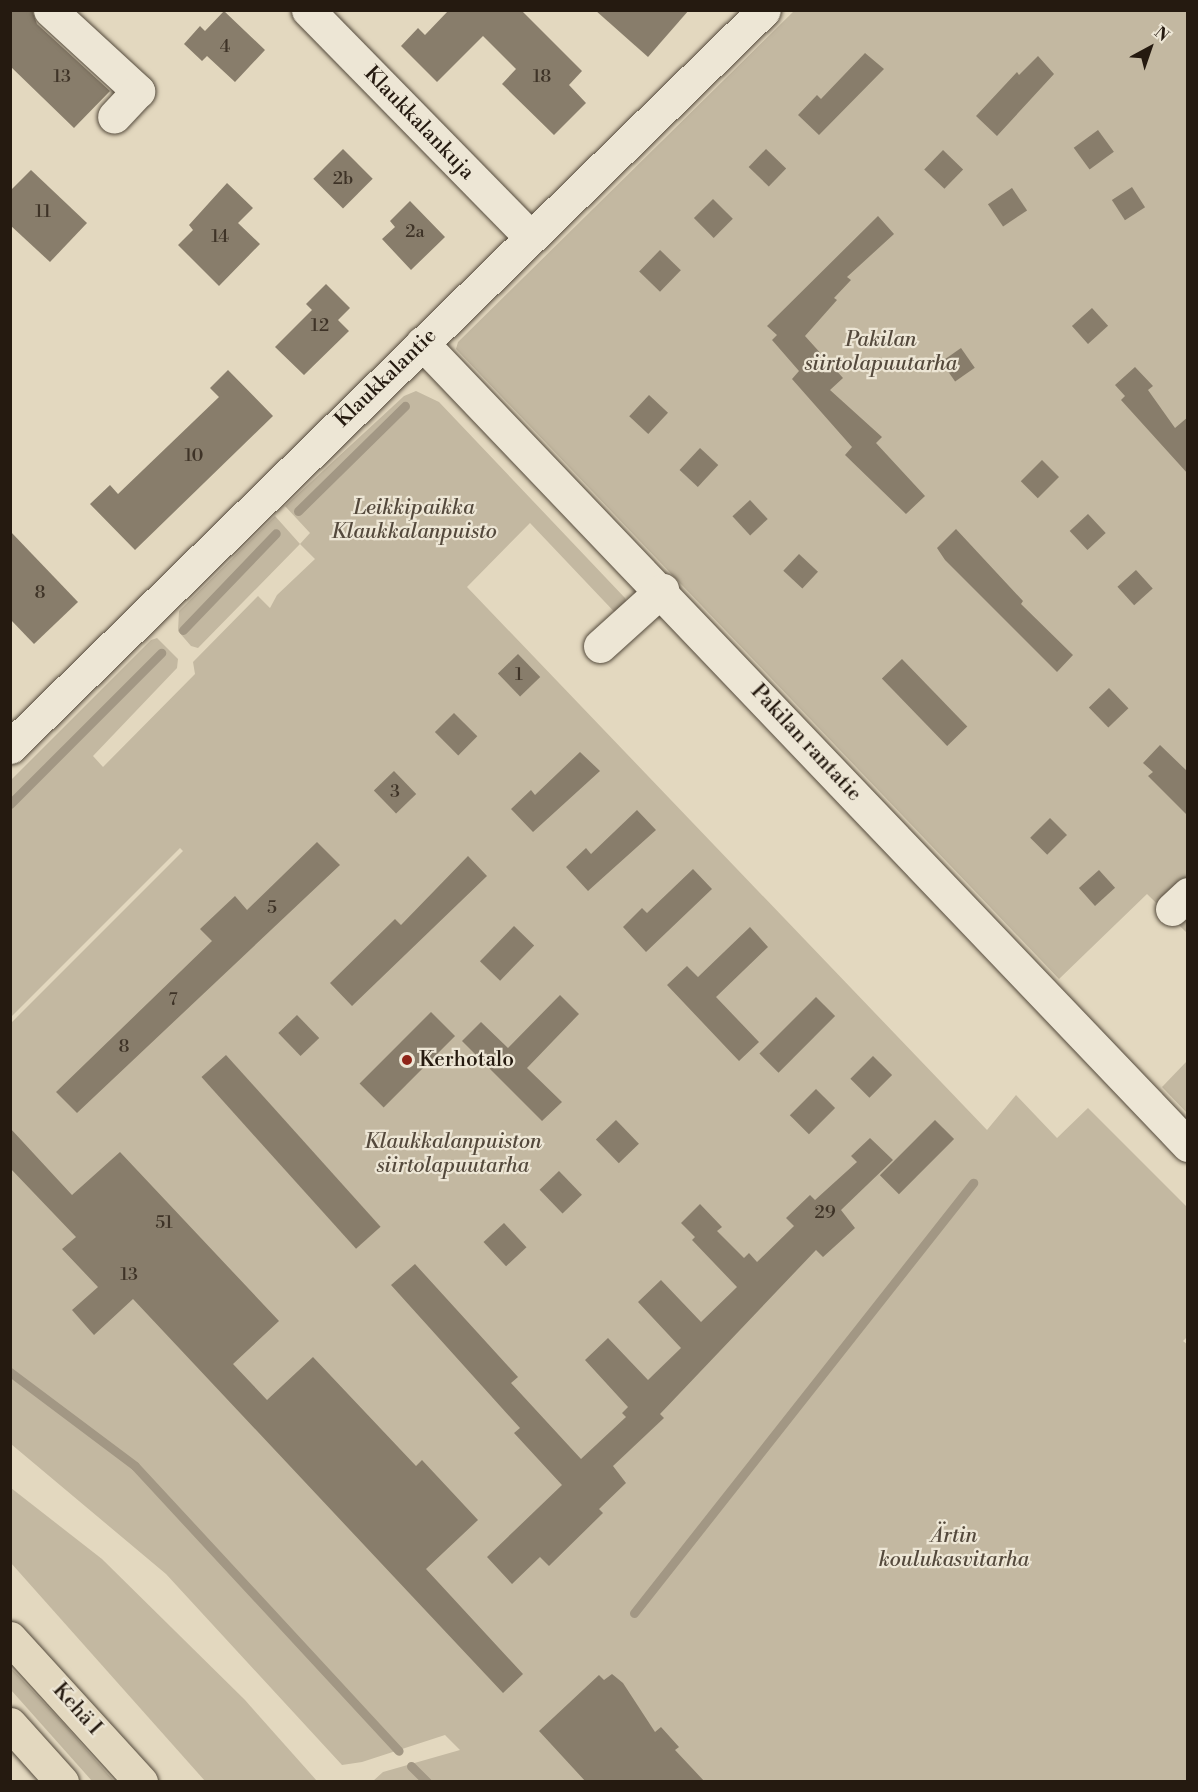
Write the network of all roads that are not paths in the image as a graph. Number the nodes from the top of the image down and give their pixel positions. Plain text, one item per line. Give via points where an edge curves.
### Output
1 (50, 10) edge
2 (308, 10) edge
3 (764, 10) edge
4 (114, 117) dead end
5 (530, 236) junction
6 (422, 343) junction
7 (662, 590) junction
8 (600, 646) dead end
9 (10, 747) edge
10 (1188, 1145) edge
11 (10, 1638) edge
12 (10, 1724) edge
13 (62, 1782) edge
14 (141, 1782) edge

1 - 4 street via 138,91
2 - 5 street, Klaukkalankuja
3 - 5 street, Klaukkalantie
5 - 6 street, Klaukkalantie
6 - 7 street, Pakilan rantatie
6 - 9 street, Klaukkalantie
7 - 8 street
7 - 10 street, Pakilan rantatie
11 - 14 highway, Kehä I
12 - 13 highway

